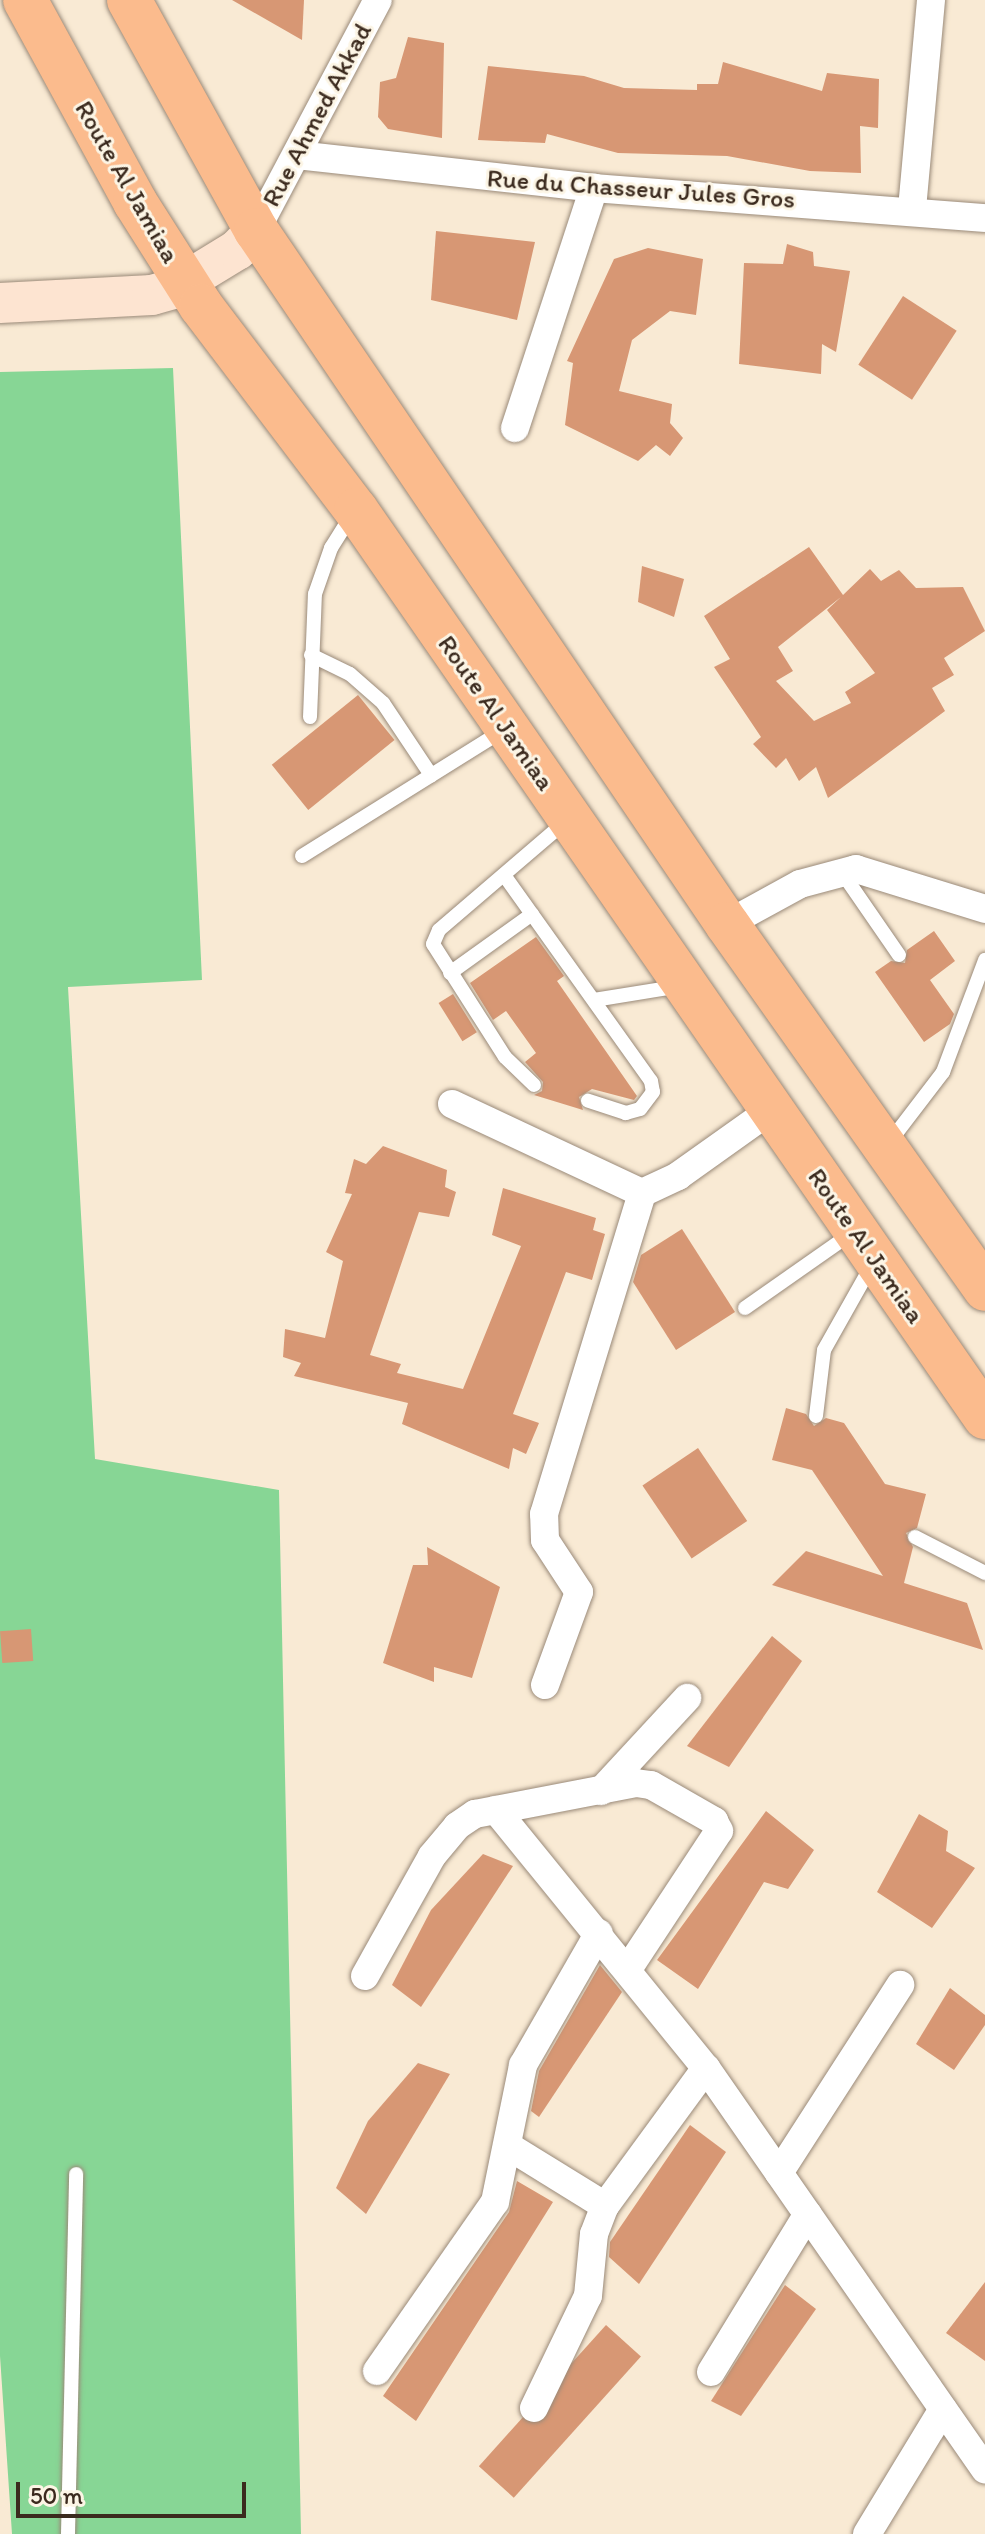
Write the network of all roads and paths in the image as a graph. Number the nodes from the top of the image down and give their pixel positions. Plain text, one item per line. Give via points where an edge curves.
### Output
1 (25, 0) edge
2 (129, 0) edge
3 (378, 0) edge
4 (931, 0) edge
5 (297, 155) junction
6 (594, 188) junction
7 (912, 209) junction
8 (985, 218) edge
9 (256, 230) junction
10 (185, 282) junction
11 (0, 303) edge
12 (515, 428) dead end
13 (356, 510) junction
14 (311, 655) junction
15 (310, 717) dead end
16 (507, 728) junction
17 (431, 775) junction
18 (569, 818) junction
19 (302, 856) dead end
20 (841, 871) junction
21 (504, 875) junction
22 (985, 909) edge
23 (532, 914) junction
24 (727, 924) junction
25 (899, 955) dead end
26 (985, 960) edge
27 (450, 973) junction
28 (684, 985) junction
29 (594, 1000) junction
30 (534, 1085) dead end
31 (588, 1101) dead end
32 (452, 1104) dead end
33 (771, 1110) junction
34 (885, 1147) junction
35 (642, 1193) junction
36 (865, 1245) junction
37 (985, 1289) edge
38 (745, 1308) dead end
39 (816, 1416) dead end
40 (985, 1417) edge
41 (915, 1537) dead end
42 (985, 1573) edge
43 (545, 1685) dead end
44 (687, 1698) dead end
45 (599, 1793) junction
46 (496, 1810) junction
47 (599, 1933) junction
48 (628, 1969) junction
49 (365, 1976) dead end
50 (900, 1985) dead end
51 (706, 2068) junction
52 (508, 2146) junction
53 (779, 2173) junction
54 (76, 2174) dead end
55 (605, 2206) junction
56 (808, 2214) junction
57 (377, 2371) dead end
58 (711, 2372) dead end
59 (534, 2408) dead end
60 (943, 2409) junction
61 (985, 2470) edge
62 (68, 2534) edge
63 (867, 2534) edge

1 - 10 main road, Route Al Jamiaa via 135,202
2 - 9 main road
3 - 5 street, Rue Ahmed Akkad
4 - 7 street
5 - 6 street, Rue du Chasseur Jules Gros
5 - 9 street, Rue Ahmed Akkad
6 - 7 street, Rue du Chasseur Jules Gros
6 - 12 street
7 - 8 street, Rue du Chasseur Jules Gros
9 - 10 street via 237,250
9 - 24 main road
10 - 11 street via 152,295
10 - 13 main road, Route Al Jamiaa
13 - 14 lane via 321,571
13 - 16 main road, Route Al Jamiaa
14 - 15 lane
14 - 17 lane via 350,674 383,703
16 - 17 lane
16 - 18 main road, Route Al Jamiaa
17 - 19 lane
18 - 21 lane
18 - 28 main road, Route Al Jamiaa
20 - 22 street via 873,872
20 - 24 street via 800,884
20 - 25 lane
21 - 23 lane
21 - 27 lane via 434,936 433,944
23 - 27 lane
23 - 29 lane
24 - 34 main road
26 - 34 lane via 932,1088
27 - 30 lane via 505,1057
28 - 29 lane
28 - 33 main road, Route Al Jamiaa
29 - 31 lane via 646,1071 653,1092 640,1109 626,1113
32 - 35 street
33 - 35 street via 678,1176
33 - 36 main road, Route Al Jamiaa
34 - 37 main road
35 - 43 street via 544,1514 545,1540 579,1592
36 - 38 lane
36 - 39 lane via 824,1350
36 - 40 main road, Route Al Jamiaa
41 - 42 lane
44 - 45 street
45 - 46 street
45 - 48 street via 636,1783 651,1785 714,1821 719,1831
46 - 47 street
46 - 49 street via 475,1814 457,1826 432,1856
47 - 48 street
47 - 52 street via 523,2065 509,2115
48 - 51 street
50 - 53 street
51 - 53 street
51 - 55 street
52 - 55 street
52 - 57 street via 495,2202
53 - 56 street
54 - 62 lane
55 - 59 street via 594,2234 588,2296
56 - 58 street
56 - 60 street
60 - 61 street
60 - 63 street

